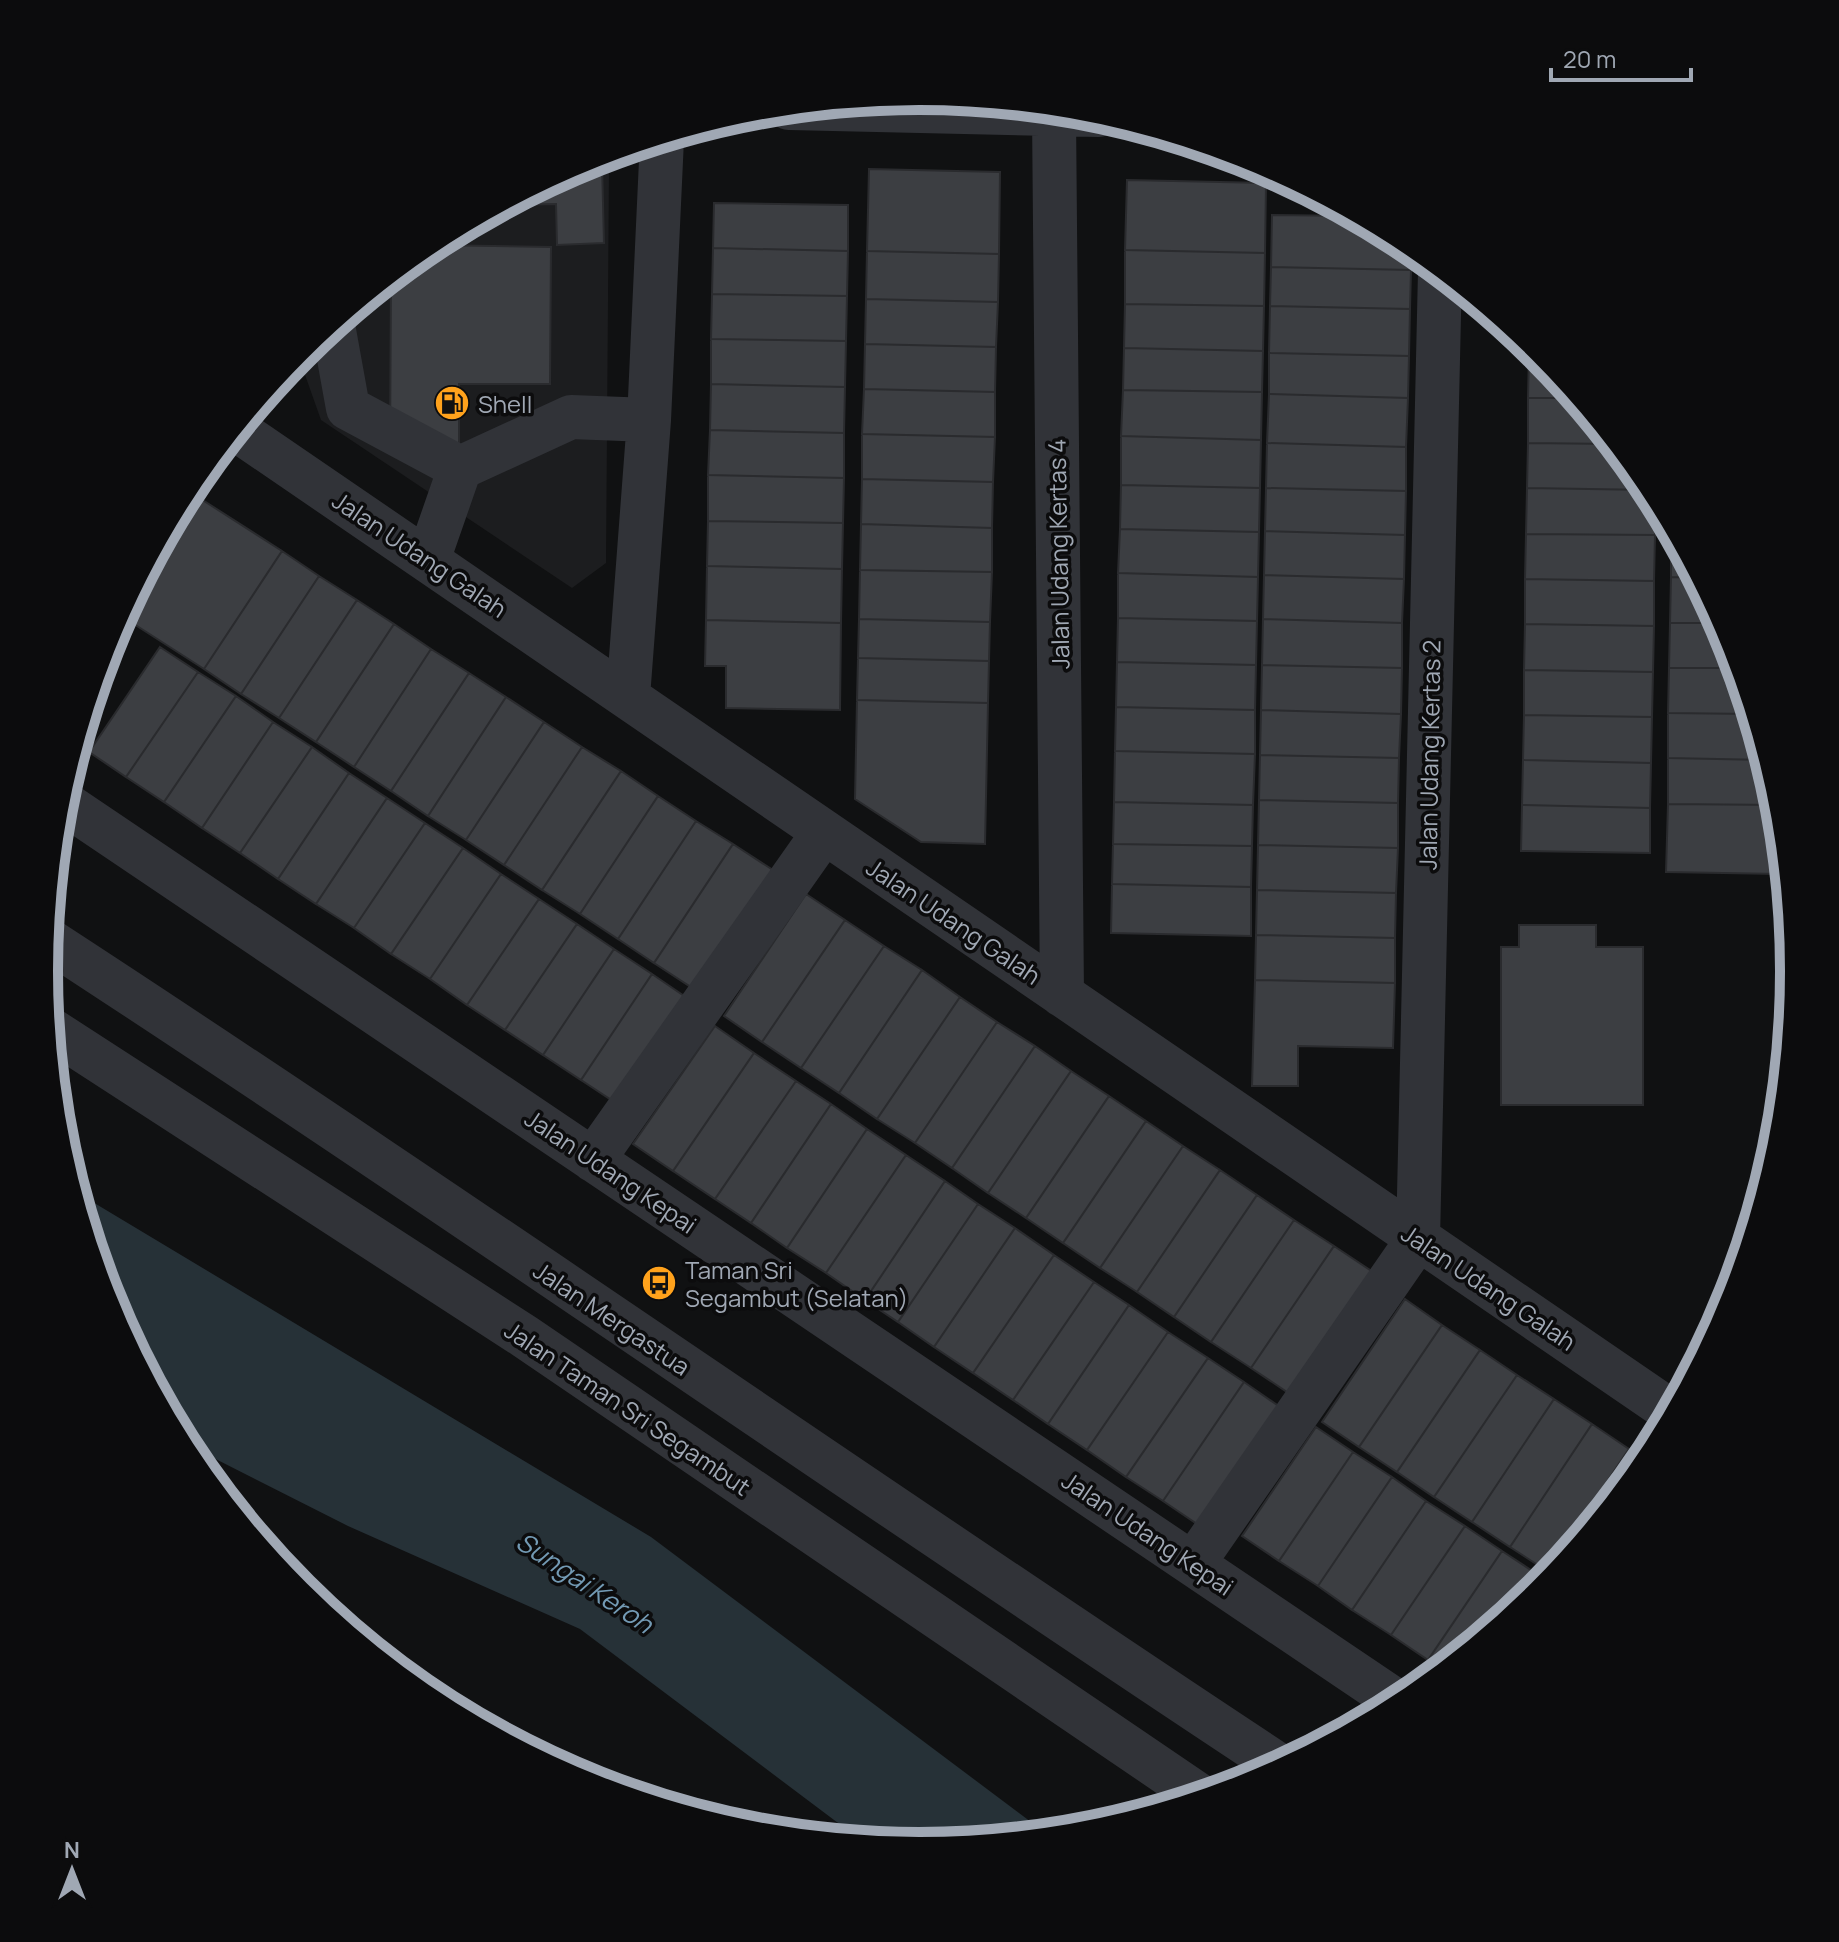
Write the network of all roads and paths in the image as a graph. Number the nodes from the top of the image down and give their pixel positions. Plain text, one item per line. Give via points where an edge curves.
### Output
1 (896, 110) edge
2 (991, 113) edge
3 (1054, 121) edge
4 (662, 150) edge
5 (1440, 285) edge
6 (335, 338) edge
7 (649, 420) junction
8 (245, 436) edge
9 (460, 468) junction
10 (428, 560) junction
11 (628, 697) junction
12 (74, 810) edge
13 (824, 832) junction
14 (59, 947) edge
15 (1062, 995) junction
16 (61, 1036) edge
17 (593, 1160) junction
18 (1418, 1239) junction
19 (1663, 1406) edge
20 (1193, 1564) junction
21 (1383, 1697) edge
22 (1268, 1758) edge
23 (1190, 1789) edge

1 - 2 street
3 - 15 street, Jalan Udang Kertas 4
4 - 7 street
5 - 18 street, Jalan Udang Kertas 2
6 - 9 street via 348,408
7 - 9 street via 571,417
7 - 11 street
8 - 10 street, Jalan Udang Galah
9 - 10 street
10 - 11 street, Jalan Udang Galah
11 - 13 street, Jalan Udang Galah
12 - 17 street, Jalan Udang Kepai
13 - 15 street, Jalan Udang Galah
13 - 17 street
14 - 22 street, Jalan Mergastua
15 - 18 street, Jalan Udang Galah
16 - 23 street, Jalan Taman Sri Segambut via 524,1336
17 - 20 street, Jalan Udang Kepai
18 - 19 street, Jalan Udang Galah
18 - 20 street
20 - 21 street, Jalan Udang Kepai

